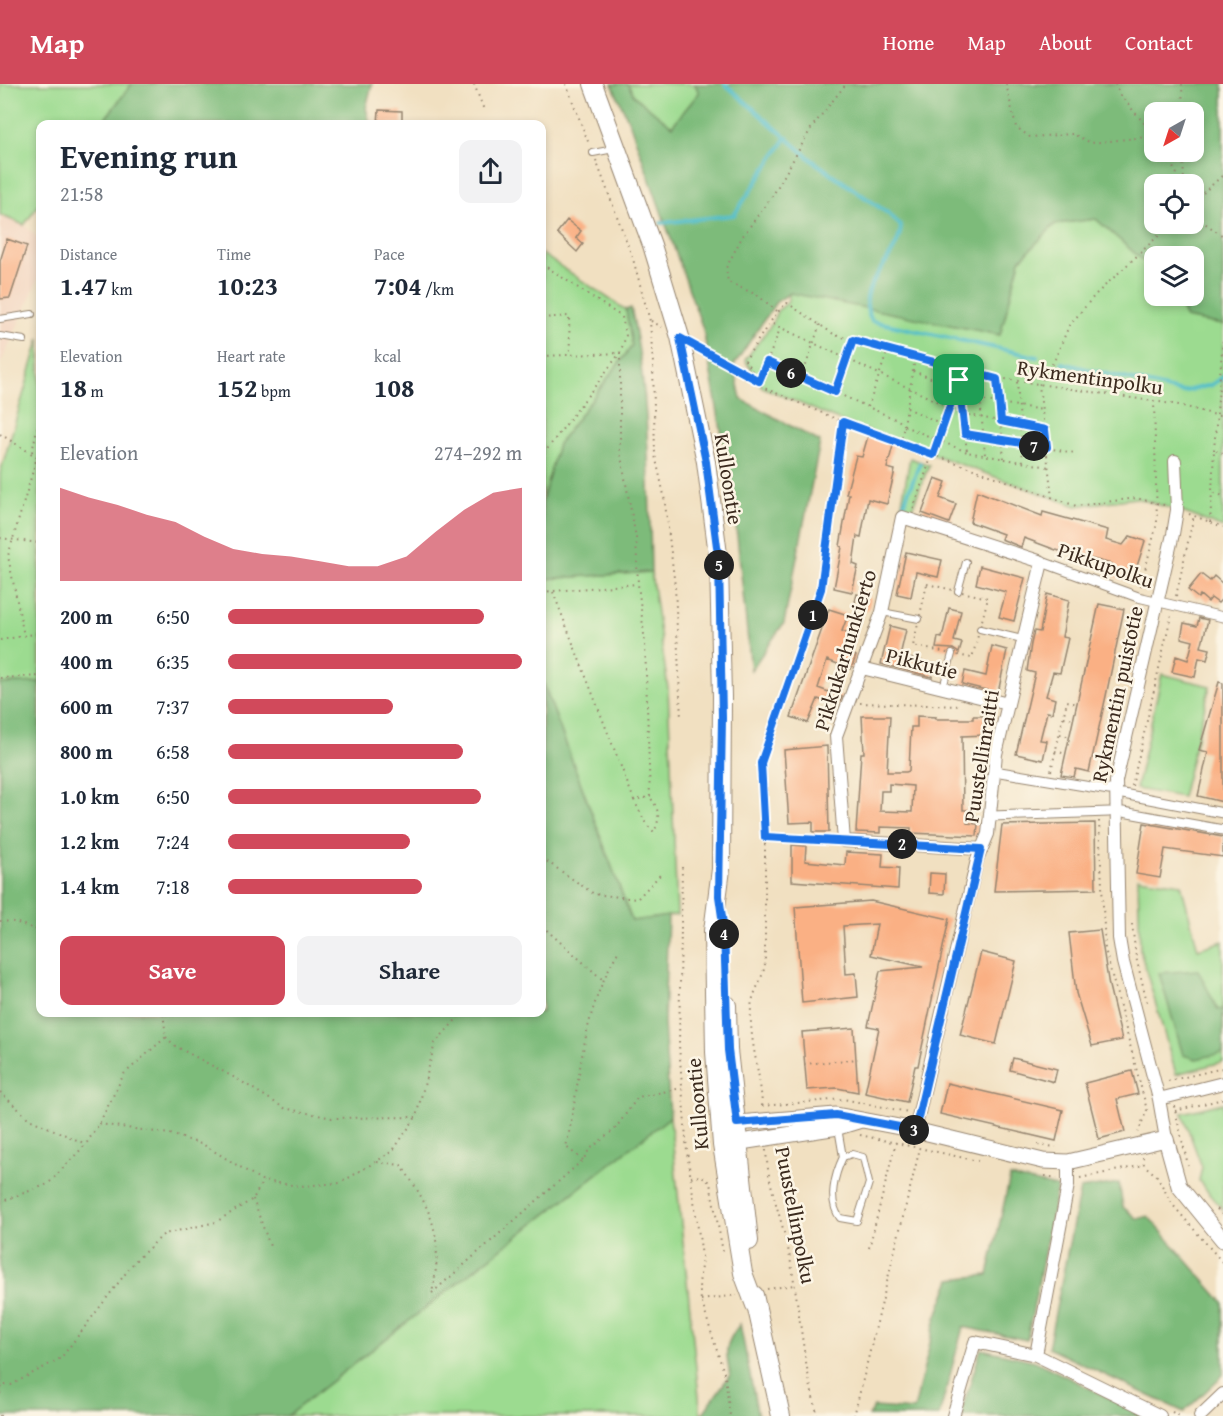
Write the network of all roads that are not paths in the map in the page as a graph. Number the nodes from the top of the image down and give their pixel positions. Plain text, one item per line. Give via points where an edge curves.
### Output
1 (593, 84) edge
2 (618, 148) junction
3 (593, 153) road end
4 (32, 314) dead end
5 (0, 319) edge
6 (0, 336) edge
7 (24, 340) dead end
8 (1175, 461) dead end
9 (966, 562) dead end
10 (1042, 562) junction
11 (958, 591) road end
12 (1158, 602) junction
13 (882, 612) junction
14 (1223, 617) edge
15 (919, 619) road end
16 (980, 629) road end
17 (1022, 639) junction
18 (951, 654) road end
19 (862, 668) junction
20 (943, 689) junction
21 (1008, 704) junction
22 (994, 771) junction
23 (1109, 790) dead end
24 (1127, 794) road end
25 (1109, 812) dead end
26 (1123, 812) dead end
27 (1223, 813) edge
28 (992, 816) junction
29 (1223, 830) edge
30 (981, 849) junction
31 (1223, 1083) edge
32 (1159, 1099) junction
33 (729, 1124) junction
34 (838, 1126) junction
35 (915, 1130) junction
36 (1166, 1139) junction
37 (731, 1143) junction
38 (843, 1157) junction
39 (1068, 1162) junction
40 (1223, 1239) edge
41 (1036, 1355) junction
42 (1223, 1394) edge
43 (1165, 1413) edge
44 (781, 1416) edge
45 (953, 1416) edge
46 (1200, 1416) edge

1 - 2 main road, Kulloontie
2 - 3 lane
2 - 33 main road, Kulloontie via 680,338 706,462 719,562 719,896 724,931
4 - 5 lane
6 - 7 lane
8 - 12 street, Rykmentin puistotie via 1177,510
9 - 11 lane
10 - 12 street, Pikkupolku
10 - 13 street, Pikkukarhunkierto via 902,517
10 - 17 street, Puustellinraitti
12 - 14 street, Pikkupolku
12 - 32 street, Rykmentin puistotie via 1116,792 1119,938
13 - 15 lane
13 - 19 street, Pikkukarhunkierto
16 - 17 lane
17 - 21 street, Puustellinraitti
18 - 20 lane
19 - 20 street, Pikkutie
19 - 30 street, Pikkukarhunkierto via 836,736 844,841
20 - 21 street, Pikkutie
21 - 22 street, Puustellinraitti
22 - 23 street
22 - 28 street, Puustellinraitti
24 - 27 street
25 - 28 street
26 - 29 street
28 - 30 street, Puustellinraitti
30 - 35 street, Puustellinraitti
31 - 32 street
32 - 36 street, Rykmentin puistotie
33 - 34 street via 764,1120
33 - 37 main road, Kulloontie
34 - 35 street via 863,1119
34 - 37 street via 769,1148
34 - 38 lane
35 - 39 street via 1043,1161
36 - 39 street
36 - 40 street, Rykmentin puistotie via 1179,1186
37 - 44 main road, Kulloontie via 743,1274
38 - 38 lane via 859,1154 866,1166 869,1183 857,1221 840,1218 834,1203 835,1178
39 - 41 street via 1068,1181
41 - 43 street
41 - 45 street via 975,1342
42 - 46 street

